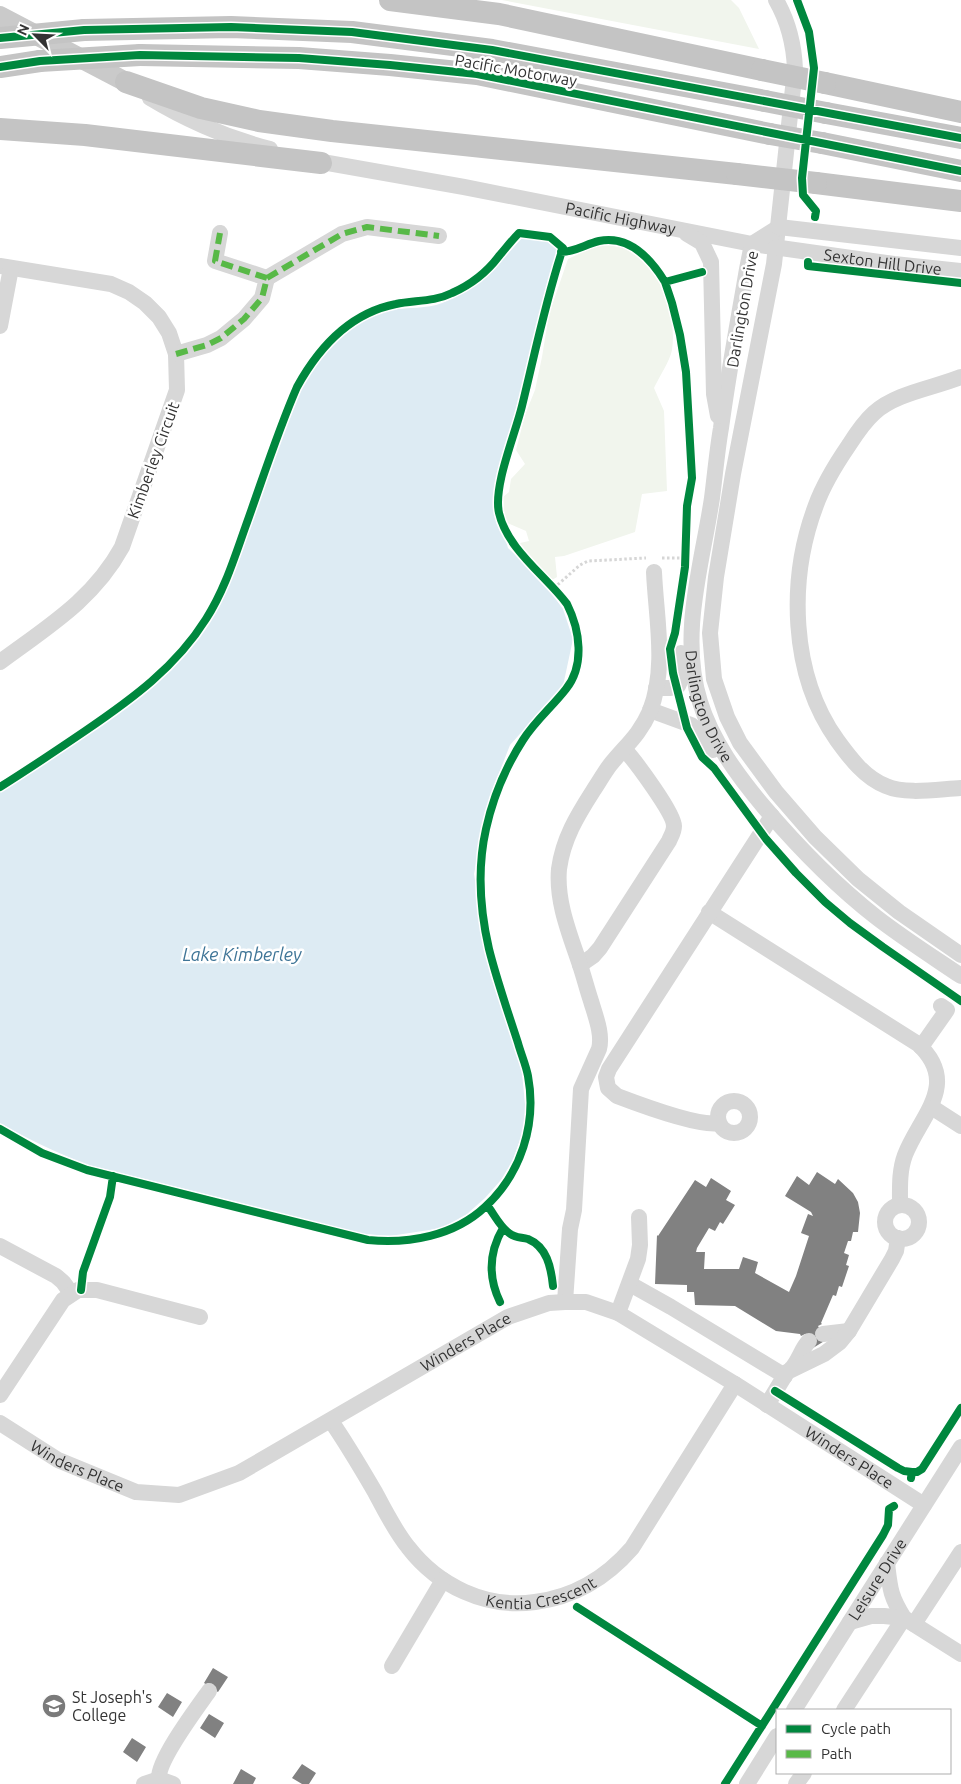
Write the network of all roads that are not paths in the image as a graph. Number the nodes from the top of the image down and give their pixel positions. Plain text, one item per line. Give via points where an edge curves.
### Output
1 (390, 0) edge
2 (776, 0) edge
3 (0, 16) edge
4 (0, 38) edge
5 (0, 67) edge
6 (126, 82) junction
7 (961, 112) edge
8 (0, 129) edge
9 (961, 138) edge
10 (322, 163) junction
11 (961, 171) edge
12 (961, 201) edge
13 (779, 227) junction
14 (676, 230) junction
15 (220, 233) dead end
16 (439, 236) dead end
17 (752, 244) junction
18 (777, 248) junction
19 (961, 248) edge
20 (5, 267) edge
21 (961, 271) edge
22 (267, 278) junction
23 (0, 326) edge
24 (176, 354) junction
25 (961, 377) edge
26 (721, 428) junction
27 (654, 572) dead end
28 (690, 634) junction
29 (0, 662) edge
30 (656, 688) junction
31 (650, 710) junction
32 (625, 750) junction
33 (727, 759) junction
34 (961, 788) edge
35 (772, 816) junction
36 (709, 912) junction
37 (961, 955) edge
38 (580, 965) junction
39 (961, 976) edge
40 (941, 1006) dead end
41 (921, 1046) junction
42 (933, 1108) junction
43 (719, 1123) dead end
44 (961, 1126) edge
45 (900, 1205) junction
46 (639, 1217) dead end
47 (898, 1238) junction
48 (0, 1246) edge
49 (630, 1284) junction
50 (71, 1294) junction
51 (565, 1302) junction
52 (618, 1313) junction
53 (200, 1317) dead end
54 (848, 1331) junction
55 (786, 1374) junction
56 (735, 1384) junction
57 (0, 1395) edge
58 (767, 1404) junction
59 (331, 1421) junction
60 (0, 1423) edge
61 (961, 1447) edge
62 (924, 1505) junction
63 (961, 1552) edge
64 (887, 1563) junction
65 (443, 1580) junction
66 (909, 1621) junction
67 (850, 1622) junction
68 (961, 1654) edge
69 (392, 1666) dead end
70 (209, 1691) dead end
71 (795, 1709) edge
72 (845, 1709) edge
73 (776, 1738) edge
74 (159, 1782) edge
75 (747, 1784) edge

1 - 7 highway, bridge via 499,14
2 - 13 street via 789,30 795,70
3 - 6 main road
4 - 9 highway, Pacific Motorway, bridge via 84,30 231,27 352,32 492,50
5 - 11 highway, Pacific Motorway, bridge via 40,61 140,55 299,58 477,74
6 - 10 street, Pacific Highway via 159,104 222,134
6 - 12 highway, bridge via 202,108 259,121
8 - 10 highway
10 - 14 street, Pacific Highway via 464,187
13 - 17 street, Darlington Drive
13 - 18 street, Darlington Drive
13 - 19 street, Sexton Hill Drive
14 - 17 street, Pacific Highway
14 - 26 street via 698,239 710,258 714,394
15 - 22 street via 215,261
16 - 22 street via 367,227 342,234
17 - 18 street, Pacific Highway
17 - 26 street, Darlington Drive
18 - 21 street, Sexton Hill Drive
18 - 37 street, Darlington Drive via 716,577 710,632 714,679 740,743 815,837 858,879
20 - 23 street
20 - 24 street, Kimberley Circuit via 111,284 129,292 159,317
22 - 24 street via 262,298 244,319 221,338
24 - 29 street, Kimberley Circuit via 177,390 122,547 86,596
25 - 34 street via 889,403 862,426 834,466 816,504 803,548 799,594 801,642 808,679 826,722 854,762 876,782 891,788
26 - 28 street, Darlington Drive
27 - 30 street via 660,655
28 - 30 street via 681,654 680,683 674,688
28 - 33 street, Darlington Drive via 692,670 700,702 707,723
30 - 31 street
31 - 32 street
31 - 33 street via 691,725 712,749
32 - 38 street via 579,812 561,855 561,900
32 - 38 street via 659,797 674,828 600,948
33 - 35 street, Darlington Drive
35 - 36 street
35 - 39 street, Darlington Drive via 820,868 876,917
36 - 41 street
36 - 43 street via 609,1069 606,1081 610,1091 622,1098 690,1120
38 - 51 street via 601,1042 581,1089
40 - 41 street via 947,1010
41 - 42 street via 939,1075 938,1095
42 - 44 street
42 - 45 street via 909,1146 901,1166
45 - 47 street via 889,1211 885,1222 890,1234
45 - 47 street via 915,1211 919,1223 913,1234
46 - 49 street via 640,1245
47 - 54 street via 895,1255
48 - 50 street via 56,1276
49 - 52 street
49 - 55 street
50 - 53 street via 97,1290
50 - 57 street via 55,1310
51 - 52 street, Winders Place via 586,1302
51 - 59 street, Winders Place via 549,1303 508,1316
52 - 56 street, Winders Place
54 - 55 street via 824,1354
54 - 55 street via 816,1338 806,1344
55 - 58 street
56 - 58 street, Winders Place
56 - 65 street, Kentia Crescent via 632,1548 598,1580 557,1598 517,1603 480,1598
58 - 62 street, Winders Place
59 - 60 street, Winders Place via 239,1474 179,1495 136,1492 58,1460
59 - 65 street, Kentia Crescent via 404,1542
61 - 62 street, Leisure Drive
62 - 64 street, Leisure Drive
63 - 66 street
64 - 66 street via 893,1601
64 - 67 street, Leisure Drive
65 - 69 street
66 - 67 street via 871,1616
66 - 68 street
66 - 72 street
67 - 71 street, Leisure Drive
70 - 74 street via 168,1754 159,1772
73 - 75 street

